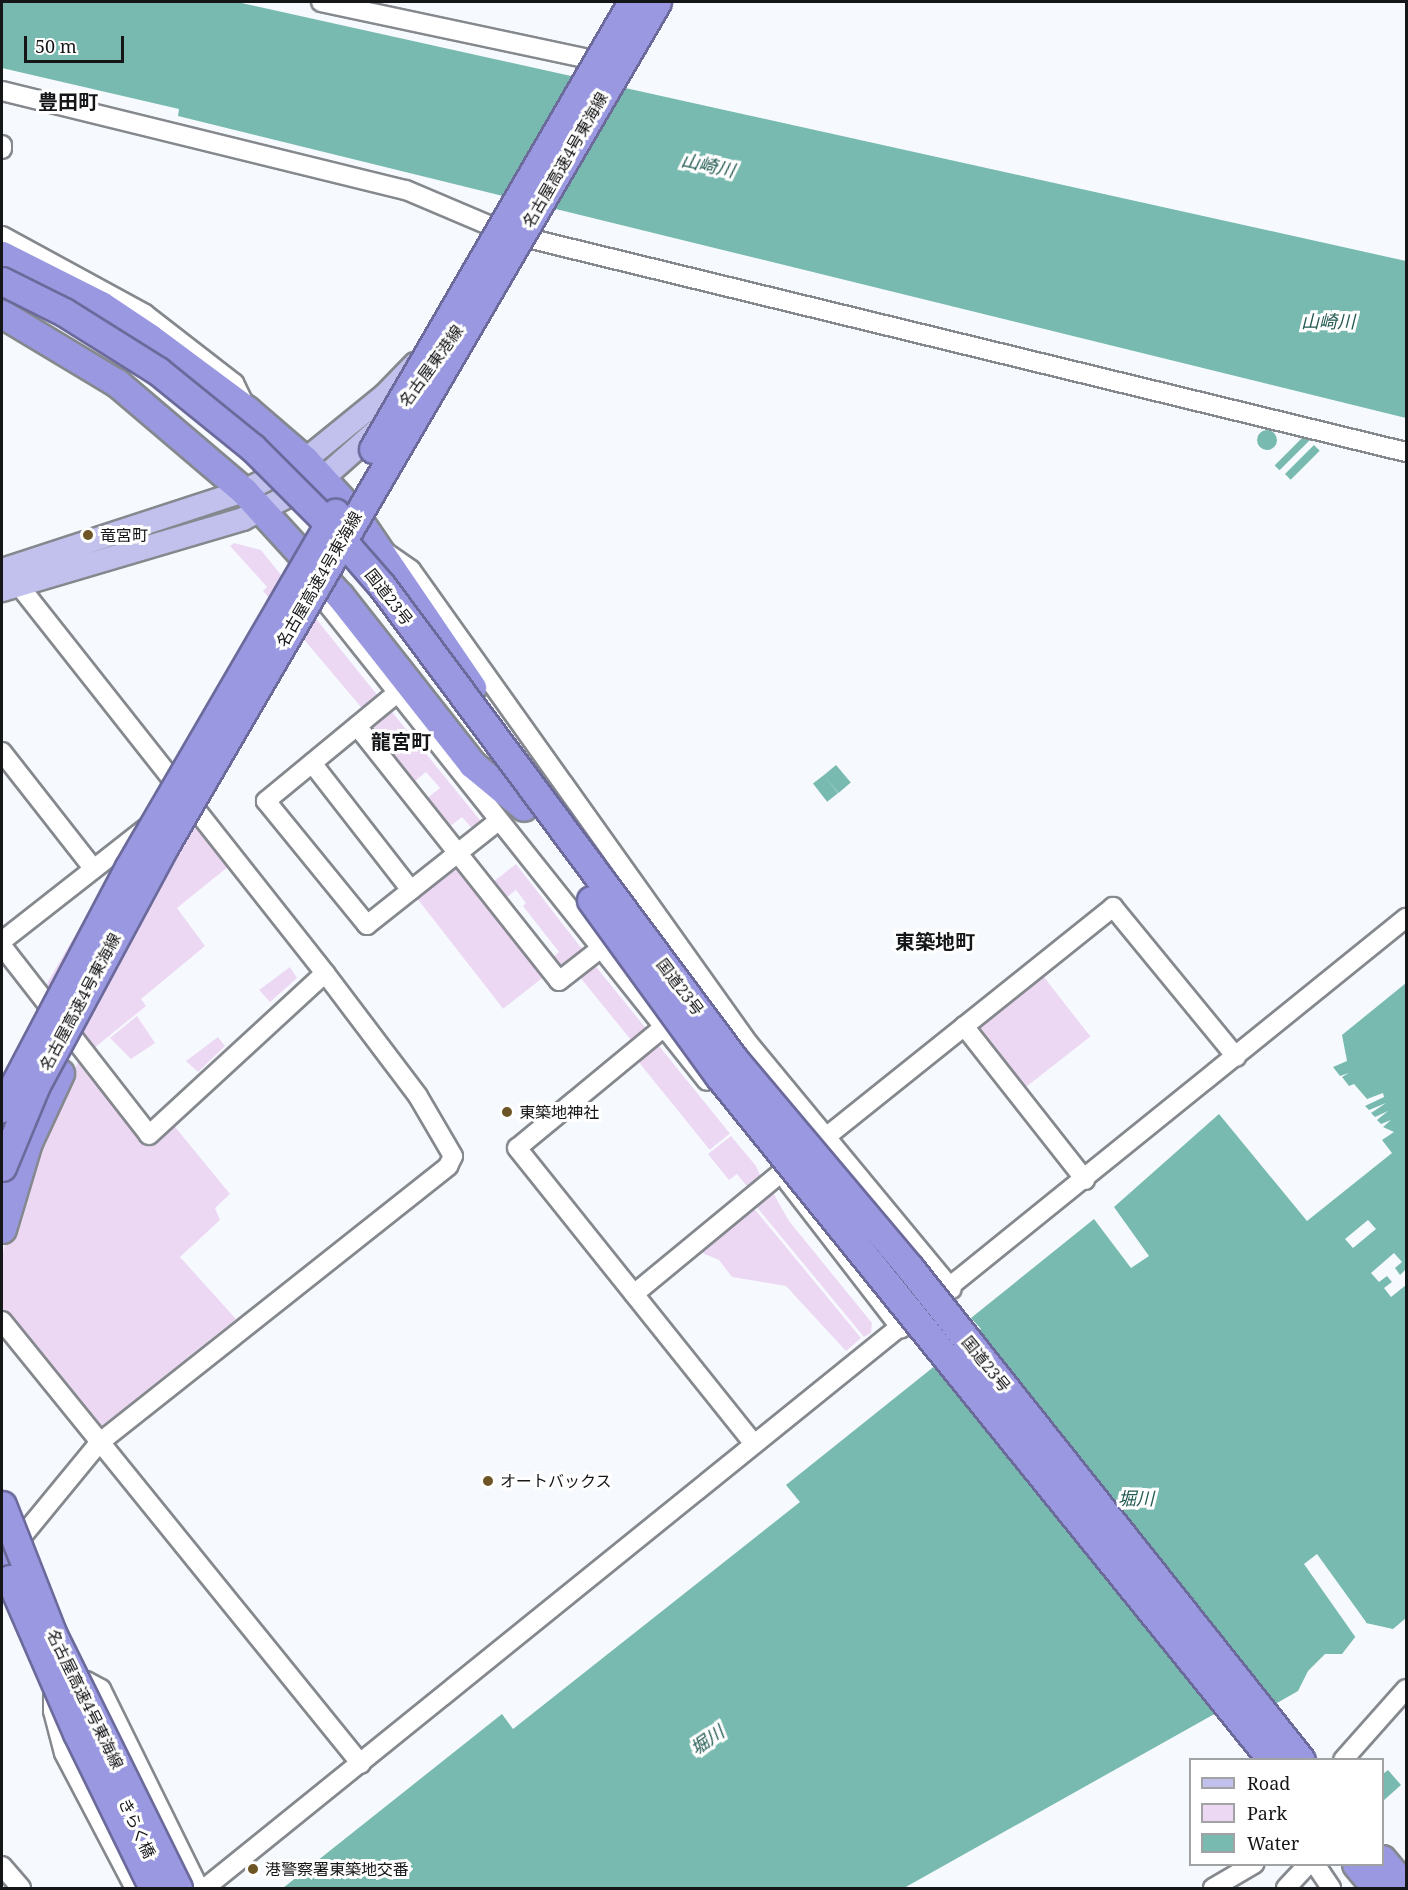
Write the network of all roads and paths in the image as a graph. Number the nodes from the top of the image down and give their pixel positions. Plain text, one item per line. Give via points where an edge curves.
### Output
1 (321, 2) edge
2 (632, 2) edge
3 (640, 2) edge
4 (651, 2) edge
5 (657, 2) edge
6 (604, 69) junction
7 (2, 91) edge
8 (513, 229) junction
9 (2, 236) edge
10 (2, 255) edge
11 (2, 280) edge
12 (2, 298) edge
13 (2, 314) edge
14 (2, 329) edge
15 (247, 410) junction
16 (192, 446) junction
17 (1407, 452) edge
18 (314, 469) junction
19 (253, 500) junction
20 (375, 545) junction
21 (2, 570) edge
22 (316, 570) junction
23 (10, 588) edge
24 (397, 693) junction
25 (228, 694) junction
26 (357, 726) junction
27 (2, 752) edge
28 (312, 763) junction
29 (524, 794) junction
30 (185, 798) junction
31 (498, 821) junction
32 (164, 847) junction
33 (458, 853) junction
34 (93, 868) junction
35 (411, 890) junction
36 (1407, 918) edge
37 (2, 944) edge
38 (600, 949) junction
39 (325, 973) junction
40 (964, 1026) junction
41 (664, 1027) junction
42 (1236, 1057) junction
43 (2, 1069) edge
44 (2, 1108) edge
45 (828, 1140) junction
46 (2, 1167) edge
47 (784, 1177) junction
48 (1085, 1180) junction
49 (2, 1229) edge
50 (952, 1289) junction
51 (634, 1294) junction
52 (2, 1321) edge
53 (901, 1328) junction
54 (99, 1443) junction
55 (753, 1443) junction
56 (2, 1505) edge
57 (2, 1517) edge
58 (5, 1553) edge
59 (66, 1686) junction
60 (1407, 1689) edge
61 (1270, 1758) edge
62 (1299, 1758) edge
63 (1345, 1758) edge
64 (361, 1764) junction
65 (2, 1866) edge
66 (1251, 1866) edge
67 (1306, 1866) edge
68 (1316, 1866) edge
69 (1371, 1872) edge
70 (1407, 1880) edge
71 (21, 1888) edge
72 (135, 1888) edge
73 (153, 1888) edge
74 (165, 1888) edge
75 (178, 1888) edge
76 (199, 1888) edge
77 (205, 1888) edge
78 (1213, 1888) edge
79 (1286, 1888) edge
80 (1331, 1888) edge
81 (1406, 1888) edge

1 - 6 street
2 - 25 highway, 名古屋高速4号東海線, bridge
3 - 6 main road, 名古屋東港線
4 - 6 main road, 名古屋東港線
5 - 32 highway, 名古屋高速4号東海線, bridge
6 - 8 main road, 名古屋東港線
7 - 8 street via 406,190
8 - 17 street
8 - 18 main road, 名古屋東港線 via 446,331
9 - 15 street via 145,314 234,383
10 - 15 highway via 101,305
11 - 29 highway, 国道23号, bridge via 64,312 158,370 252,447 382,586
12 - 29 highway, 国道23号, bridge via 108,357 196,420 246,465 310,528 371,600
13 - 16 highway via 117,383
14 - 16 street
15 - 18 highway
16 - 19 highway
18 - 19 main road, 名古屋東港線
18 - 20 highway
19 - 21 main road, 名古屋東港線
19 - 22 highway
19 - 23 main road, 名古屋東港線 via 243,519
20 - 29 highway via 513,746
20 - 45 street via 411,570 749,1044
22 - 24 street via 328,605
22 - 29 highway via 472,764
23 - 30 street
24 - 26 street
24 - 31 street
25 - 43 highway via 205,708 102,883
25 - 44 highway, 名古屋高速4号東海線, bridge via 129,867
26 - 28 street
26 - 33 street
27 - 34 street
28 - 35 street
28 - 35 street via 266,801 367,925
29 - 61 highway, 国道23号, bridge via 719,1076
29 - 62 highway, 国道23号, bridge via 734,1059 910,1268
30 - 34 street
30 - 39 street
31 - 33 street
31 - 38 street
32 - 46 highway, 名古屋高速4号東海線, bridge via 36,1085
32 - 49 highway via 162,873 28,1142
33 - 35 street
33 - 38 street via 559,981
34 - 37 street
36 - 42 street
37 - 39 street via 149,1135
38 - 41 street
39 - 54 street via 418,1096 453,1156 448,1166
40 - 42 street via 1113,907
40 - 45 street
40 - 48 street
41 - 47 street
41 - 51 street via 517,1148
42 - 48 street
45 - 47 street
45 - 50 street
47 - 51 street
47 - 53 street
48 - 50 street
50 - 53 street
51 - 55 street
52 - 54 street
53 - 55 street
54 - 58 street
54 - 64 street
55 - 64 street
56 - 75 highway, 名古屋高速4号東海線, bridge via 53,1635
57 - 58 highway, 名古屋高速4号東海線
58 - 59 street, きらく橋
58 - 73 highway, 名古屋高速4号東海線, bridge via 26,1622
59 - 72 street via 53,1698 64,1753
59 - 74 street, きらく橋
59 - 76 street via 86,1681 101,1689
60 - 63 street
64 - 77 street
65 - 71 street
66 - 78 street
67 - 79 street
68 - 80 street
69 - 70 highway
69 - 81 highway

